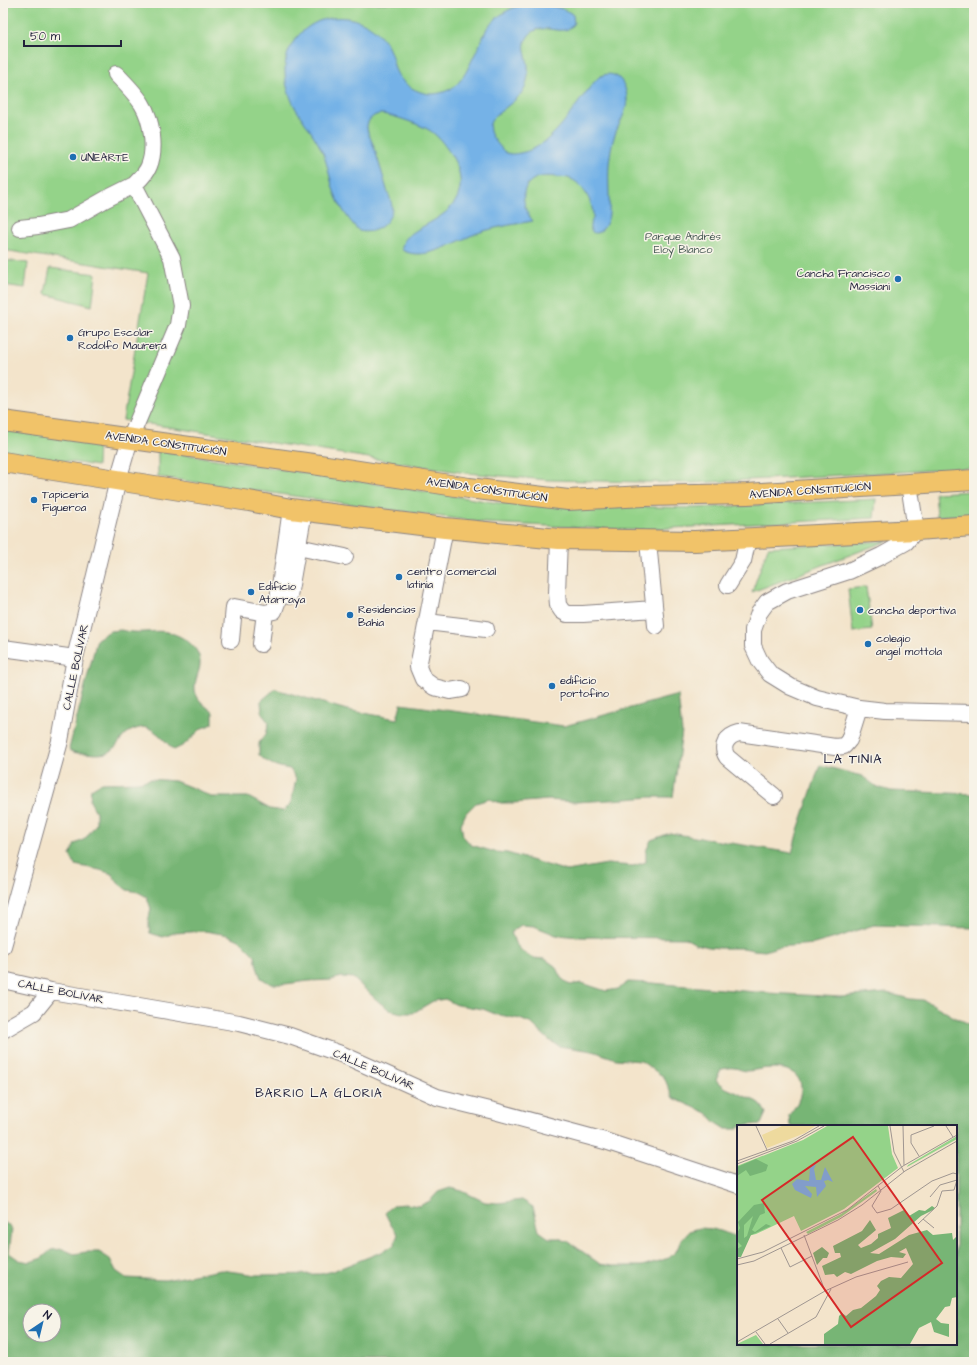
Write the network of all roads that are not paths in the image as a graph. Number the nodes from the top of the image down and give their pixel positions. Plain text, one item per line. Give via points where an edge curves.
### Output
1 (116, 74) dead end
2 (134, 185) junction
3 (20, 228) dead end
4 (3, 421) edge
5 (130, 439) junction
6 (3, 462) edge
7 (118, 480) junction
8 (974, 480) edge
9 (909, 484) junction
10 (297, 510) junction
11 (974, 526) edge
12 (445, 528) junction
13 (916, 530) junction
14 (748, 538) junction
15 (559, 539) junction
16 (648, 541) junction
17 (298, 546) junction
18 (345, 557) dead end
19 (728, 585) dead end
20 (288, 602) dead end
21 (654, 609) junction
22 (265, 613) junction
23 (427, 622) junction
24 (656, 626) dead end
25 (486, 629) dead end
26 (231, 640) dead end
27 (261, 644) dead end
28 (3, 648) edge
29 (75, 658) junction
30 (462, 688) dead end
31 (859, 708) junction
32 (974, 713) edge
33 (774, 796) dead end
34 (3, 946) edge
35 (3, 980) edge
36 (51, 991) junction
37 (3, 1030) edge
38 (737, 1185) edge

1 - 2 street via 142,105 151,128 153,152 149,168
2 - 3 street via 69,220
2 - 5 street, CALLE BOLÍVAR via 172,258 181,306 178,324
4 - 5 main road, AVENIDA CONSTITUCIÓN
5 - 7 street, CALLE BOLÍVAR
5 - 9 main road, AVENIDA CONSTITUCIÓN via 568,500 747,494
6 - 7 main road
7 - 10 main road
7 - 29 street, CALLE BOLÍVAR
8 - 9 main road, AVENIDA CONSTITUCIÓN
9 - 13 street
10 - 12 main road
10 - 17 street
10 - 22 street via 278,600 274,611
11 - 13 main road
12 - 15 main road
12 - 23 street
13 - 14 main road
13 - 31 street via 906,542 881,556 849,571 780,594 767,602 759,613 753,630 753,646 770,674 791,687 817,698
14 - 16 main road
14 - 19 street via 743,561
15 - 16 main road
15 - 21 street via 557,593 558,605 562,611 567,614 583,614
16 - 21 street
17 - 18 street
17 - 20 street
21 - 24 street
22 - 26 street via 234,607
22 - 27 street
23 - 25 street
23 - 30 street via 418,667 423,679 434,687 450,691
28 - 29 street
29 - 34 street, CALLE BOLÍVAR via 60,741
31 - 32 street
31 - 33 street via 850,740 844,746 835,747 739,733 733,734 727,740 724,748 727,757
35 - 36 street, CALLE BOLÍVAR
36 - 37 street via 34,1012
36 - 38 street, CALLE BOLÍVAR via 239,1023 290,1036 340,1054 437,1097 605,1141

